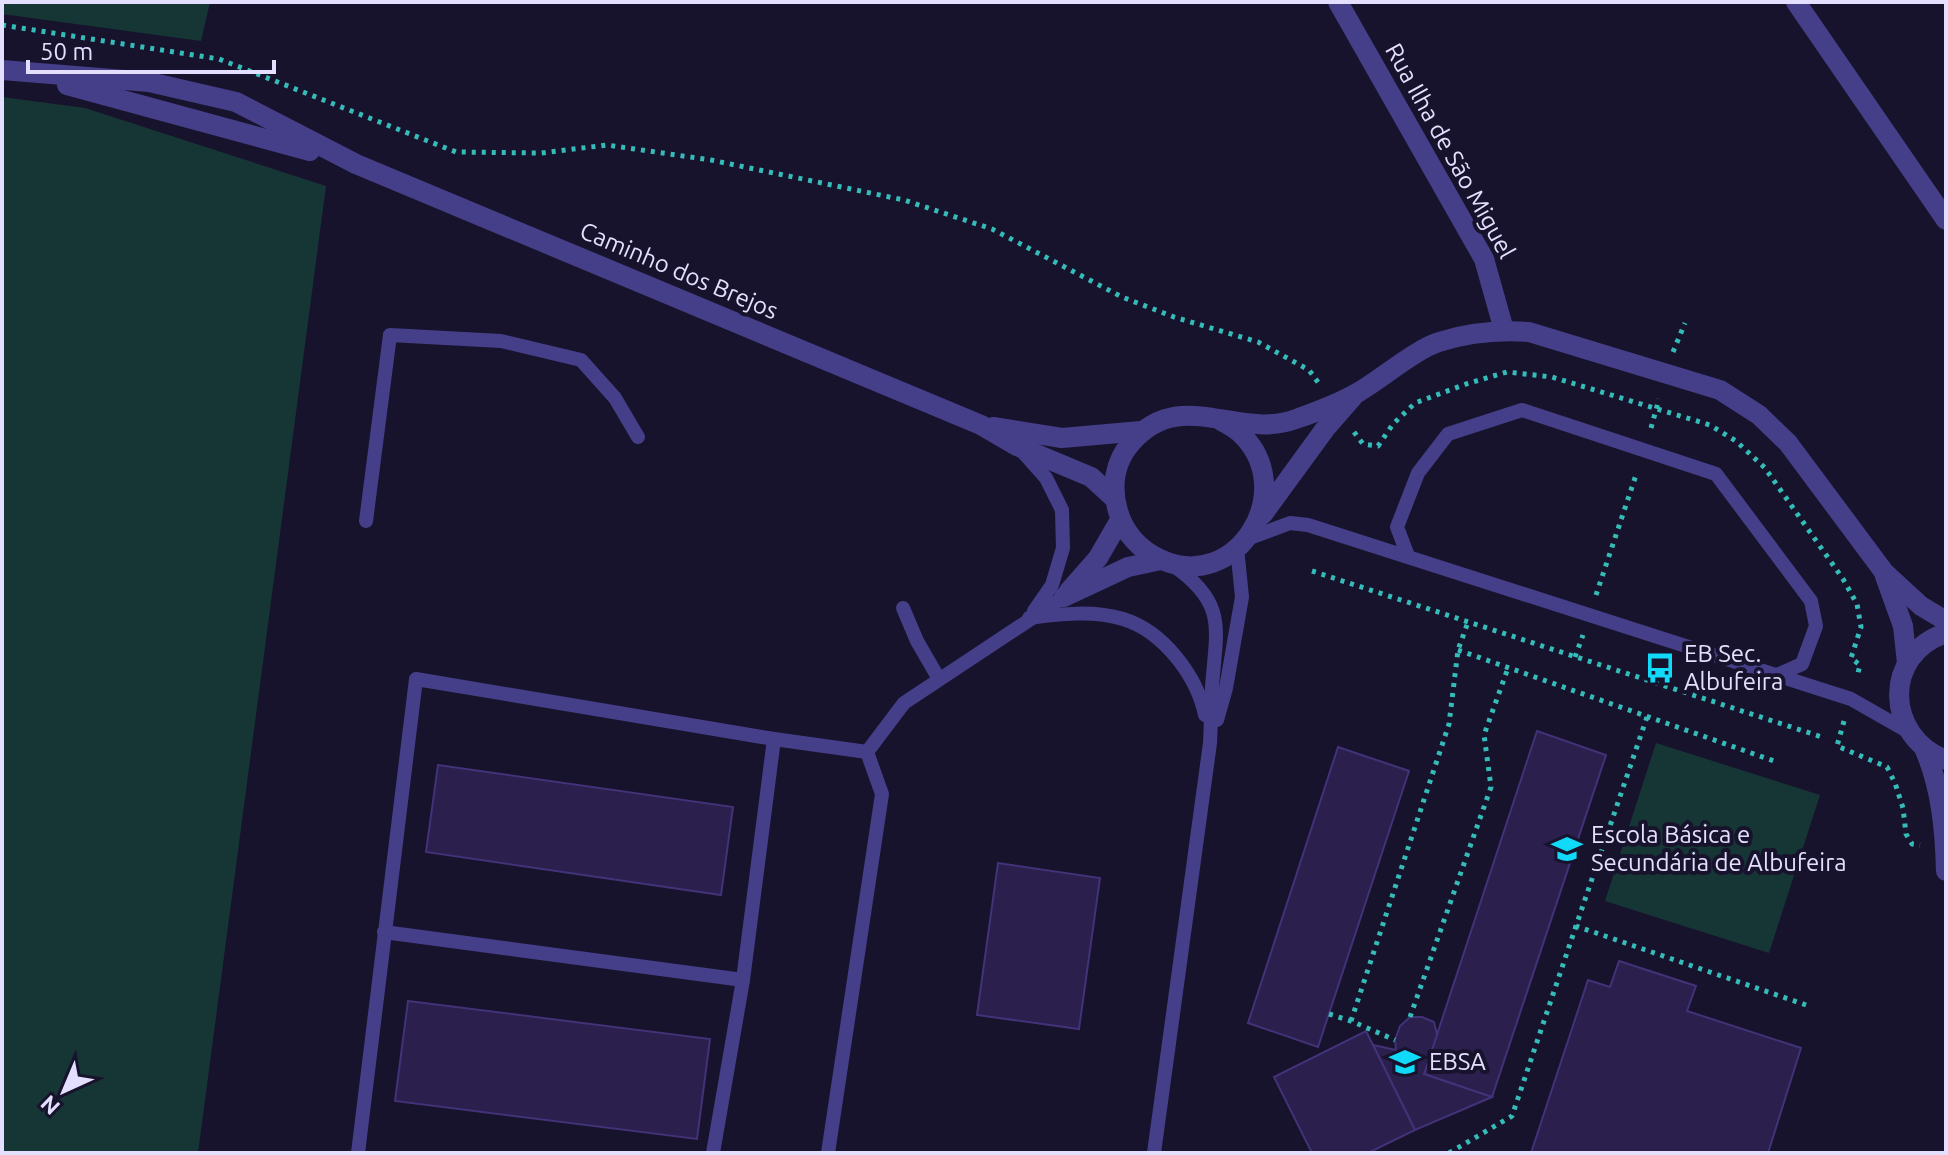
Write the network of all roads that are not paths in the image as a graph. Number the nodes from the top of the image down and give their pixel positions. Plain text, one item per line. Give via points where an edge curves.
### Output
1 (1338, 2) edge
2 (1796, 2) edge
3 (9, 71) edge
4 (1946, 220) edge
5 (1504, 330) junction
6 (1337, 408) junction
7 (1220, 420) junction
8 (981, 425) junction
9 (1141, 431) junction
10 (638, 437) dead end
11 (1017, 446) junction
12 (1114, 498) junction
13 (1260, 517) junction
14 (1120, 520) junction
15 (366, 521) dead end
16 (1242, 544) junction
17 (1408, 556) junction
18 (1165, 561) junction
19 (1884, 572) junction
20 (1064, 597) junction
21 (903, 608) dead end
22 (1029, 618) junction
23 (1946, 621) edge
24 (1946, 633) edge
25 (1907, 663) junction
26 (1775, 676) junction
27 (939, 679) junction
28 (1907, 731) junction
29 (774, 739) junction
30 (1210, 743) junction
31 (1924, 748) junction
32 (867, 752) junction
33 (1946, 760) edge
34 (1946, 871) edge
35 (384, 932) junction
36 (743, 980) junction
37 (358, 1153) edge
38 (713, 1153) edge
39 (828, 1153) edge
40 (1154, 1153) edge

1 - 5 street, Rua Ilha de São Miguel via 1484,259
2 - 4 street
3 - 8 street, Caminho dos Brejos via 356,164
5 - 6 street via 1437,342
5 - 19 street via 1529,332 1720,390 1759,415 1788,443
6 - 7 street via 1291,421
6 - 13 street
7 - 9 street via 1179,414
7 - 13 street via 1240,432 1263,472
8 - 9 street via 1062,438
8 - 11 street
9 - 12 street via 1115,473
10 - 15 lane via 615,398 581,360 501,341 390,335
11 - 12 street via 1091,477
11 - 22 lane via 1046,478 1062,510 1063,548 1052,585
12 - 14 street
13 - 16 street
14 - 18 street via 1144,550
14 - 20 street via 1098,558
16 - 17 lane via 1290,523
16 - 18 street via 1205,563
16 - 30 lane via 1242,597
17 - 26 lane
17 - 26 lane via 1397,527 1418,473 1448,434 1522,410 1716,474 1811,601 1816,626 1802,664
18 - 20 street via 1128,567
18 - 30 lane via 1192,579 1207,598 1218,627
19 - 23 street
19 - 25 street via 1903,626
20 - 22 lane
21 - 27 lane
22 - 27 lane
22 - 30 lane via 1065,613 1125,619 1159,640 1183,665 1202,698
24 - 25 street via 1918,649
25 - 28 street via 1899,685
26 - 28 lane via 1851,699
27 - 32 lane via 904,703
28 - 31 street
29 - 32 lane
29 - 35 lane via 416,679
29 - 36 lane
30 - 40 lane
31 - 33 street
31 - 34 street via 1935,773
32 - 39 lane via 882,794
35 - 36 lane
35 - 37 lane
36 - 38 lane

